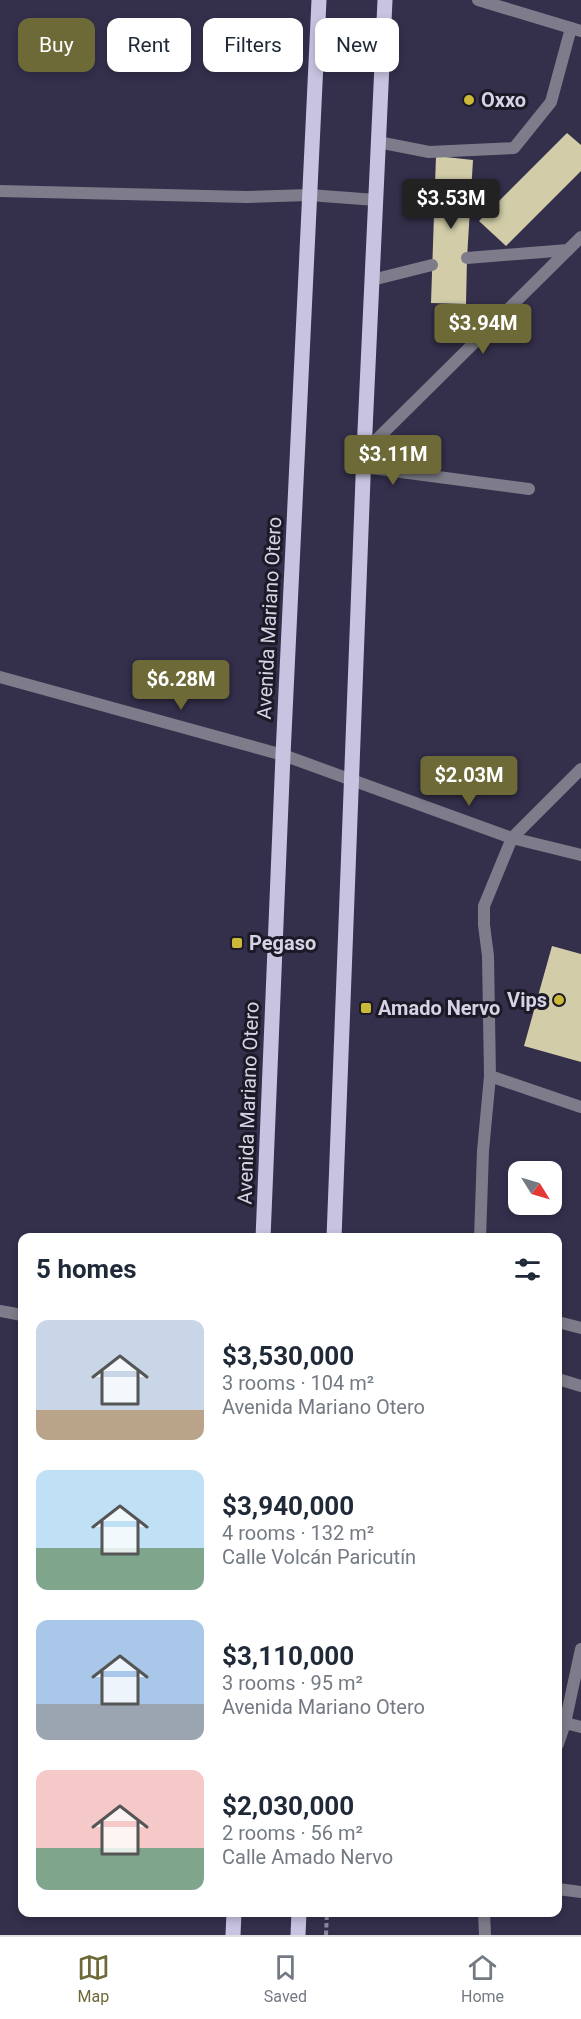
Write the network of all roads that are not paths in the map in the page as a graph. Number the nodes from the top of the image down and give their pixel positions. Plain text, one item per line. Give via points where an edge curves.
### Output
1 (319, 0) edge
2 (385, 0) edge
3 (478, 0) edge
4 (576, 29) edge
5 (378, 142) junction
6 (0, 191) edge
7 (309, 195) junction
8 (376, 200) junction
9 (581, 237) edge
10 (568, 250) junction
11 (467, 258) dead end
12 (432, 265) dead end
13 (372, 280) junction
14 (364, 460) junction
15 (529, 489) dead end
16 (0, 677) edge
17 (283, 755) junction
18 (581, 769) edge
19 (351, 780) junction
20 (512, 838) junction
21 (581, 855) edge
22 (490, 1076) junction
23 (581, 1107) edge
24 (263, 1233) edge
25 (334, 1233) edge
26 (480, 1233) edge
27 (0, 1311) edge
28 (18, 1314) edge
29 (562, 1323) edge
30 (581, 1328) edge
31 (562, 1380) edge
32 (581, 1386) edge
33 (581, 1649) edge
34 (565, 1723) junction
35 (581, 1727) edge
36 (562, 1732) edge
37 (562, 1890) edge
38 (581, 1892) edge
39 (234, 1917) edge
40 (299, 1917) edge
41 (484, 1917) edge
42 (232, 1935) edge
43 (298, 1935) edge
44 (485, 1935) edge

1 - 7 main road, Avenida Mariano Otero
2 - 5 main road
3 - 4 street
4 - 5 street via 551,102 514,148 429,152
5 - 8 main road
6 - 7 street
7 - 8 street
7 - 17 main road, Avenida Mariano Otero
8 - 13 main road
9 - 10 street
10 - 11 street
10 - 14 street
12 - 13 street
13 - 14 main road
14 - 15 street
14 - 19 main road
16 - 17 street
17 - 19 street
17 - 24 main road, Avenida Mariano Otero
18 - 20 street
19 - 20 street
19 - 25 main road
20 - 21 street
20 - 22 street via 484,906
22 - 23 street
22 - 26 street
27 - 28 street
29 - 30 street
31 - 32 street
33 - 34 street
34 - 35 street
34 - 36 street
37 - 38 street
39 - 42 main road
40 - 43 main road
41 - 44 street

